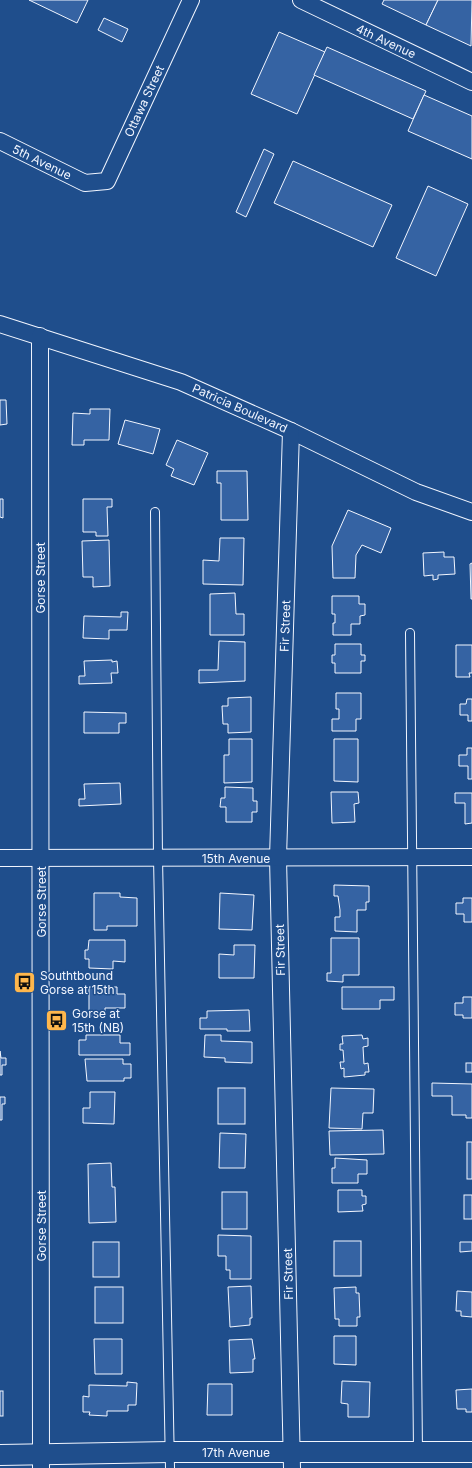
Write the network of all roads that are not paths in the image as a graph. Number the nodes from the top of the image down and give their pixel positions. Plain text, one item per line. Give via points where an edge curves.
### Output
1 (191, 0) edge
2 (301, 0) edge
3 (472, 82) edge
4 (0, 141) edge
5 (85, 183) joint
6 (0, 324) edge
7 (40, 336) junction
8 (291, 431) junction
9 (155, 512) dead end
10 (472, 512) edge
11 (410, 633) dead end
12 (472, 857) edge
13 (0, 858) edge
14 (41, 858) junction
15 (158, 858) junction
16 (278, 858) junction
17 (412, 858) junction
18 (418, 1452) junction
19 (472, 1452) edge
20 (0, 1455) edge
21 (170, 1460) edge
22 (292, 1460) edge
23 (42, 1461) edge

1 - 5 street, Ottawa Street via 107,181
2 - 3 street, 4th Avenue
4 - 5 street, 5th Avenue
6 - 7 street, Patricia Boulevard
7 - 8 street, Patricia Boulevard via 181,382
7 - 14 street, Gorse Street
8 - 10 street, Patricia Boulevard via 416,492
8 - 16 street, Fir Street
9 - 15 lane
11 - 17 lane
12 - 17 street, 15th Avenue
13 - 14 street, 15th Avenue
14 - 15 street, 15th Avenue
14 - 23 street, Gorse Street
15 - 16 street, 15th Avenue
15 - 21 lane
16 - 17 street, 15th Avenue
16 - 22 street, Fir Street
17 - 18 lane
18 - 19 street, 17th Avenue
18 - 22 street, 17th Avenue
20 - 23 street, 17th Avenue
21 - 22 street, 17th Avenue
21 - 23 street, 17th Avenue

